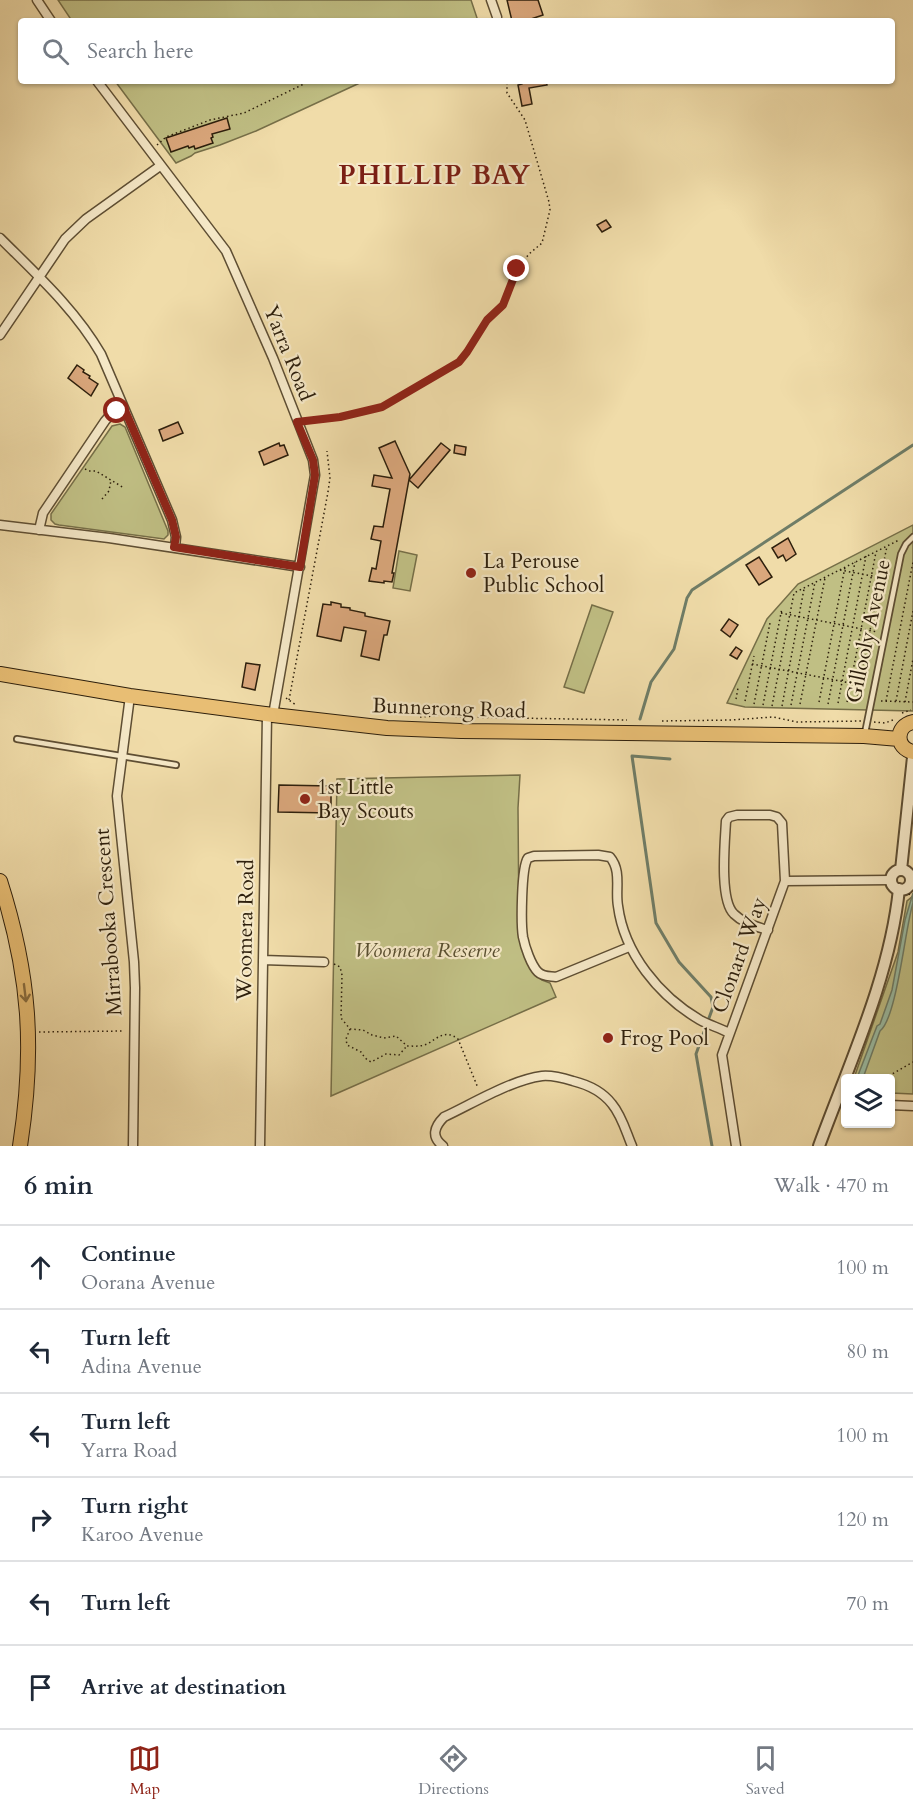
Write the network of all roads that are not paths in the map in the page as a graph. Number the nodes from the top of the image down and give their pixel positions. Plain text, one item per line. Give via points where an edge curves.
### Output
1 (37, 0) edge
2 (491, 0) edge
3 (497, 17) dead end
4 (49, 18) edge
5 (99, 84) edge
6 (160, 166) junction
7 (0, 238) edge
8 (39, 276) junction
9 (0, 335) edge
10 (124, 408) junction
11 (0, 525) edge
12 (39, 530) junction
13 (913, 537) edge
14 (174, 547) junction
15 (300, 567) junction
16 (0, 674) edge
17 (130, 696) junction
18 (270, 715) junction
19 (913, 722) edge
20 (864, 736) junction
21 (17, 739) dead end
22 (899, 739) junction
23 (913, 752) edge
24 (121, 755) junction
25 (913, 757) edge
26 (176, 765) dead end
27 (900, 870) junction
28 (891, 880) junction
29 (0, 881) edge
30 (785, 881) junction
31 (899, 890) junction
32 (768, 930) junction
33 (629, 947) junction
34 (263, 960) junction
35 (324, 962) road end
36 (729, 1033) junction
37 (850, 1074) edge
38 (841, 1101) edge
39 (895, 1105) edge
40 (913, 1106) edge
41 (20, 1146) edge
42 (133, 1146) edge
43 (260, 1146) edge
44 (443, 1146) edge
45 (632, 1146) edge
46 (736, 1146) edge
47 (819, 1146) edge

1 - 4 street
2 - 3 street
5 - 6 street, Yarra Road
6 - 8 street via 86,219 65,239
6 - 15 street, Yarra Road via 226,251 313,460 315,475
7 - 8 street
8 - 9 street
8 - 10 street via 93,341
10 - 12 street via 105,421 43,513
10 - 14 street via 172,520
11 - 12 street
12 - 14 street
13 - 20 lane, Gillooly Avenue via 901,554
14 - 15 street
15 - 18 street, Yarra Road via 277,697
16 - 17 main road, Bunnerong Road
17 - 18 main road, Bunnerong Road
17 - 24 street, Mirrabooka Crescent
18 - 20 main road, Bunnerong Road via 387,728 461,731
18 - 34 street, Woomera Road
19 - 22 main road via 904,726
20 - 22 main road, Bunnerong Road
21 - 24 lane
22 - 23 main road via 905,749
24 - 26 lane
24 - 42 street, Mirrabooka Crescent via 117,795 134,962
25 - 27 street
27 - 28 street
27 - 31 street via 906,871 911,879 908,887
28 - 30 street, Clonard Way
28 - 31 street
29 -> 41 main road via 21,959 28,1013 28,1071
30 - 32 street, Clonard Way
30 - 32 street via 782,823 777,817 729,817 724,858 727,903 732,913 745,922
31 - 37 street via 883,971
32 - 36 street, Clonard Way
33 - 33 street via 617,903 617,871 610,857 528,858 523,870 523,937 538,972 556,977
33 - 36 street via 673,1001 700,1020
34 - 35 street
34 - 43 street, Woomera Road
36 - 46 street, Clonard Way via 722,1061
38 - 47 street
39 - 40 street
44 - 45 street via 434,1136 444,1117 521,1081 543,1076 587,1084 600,1092 620,1117

